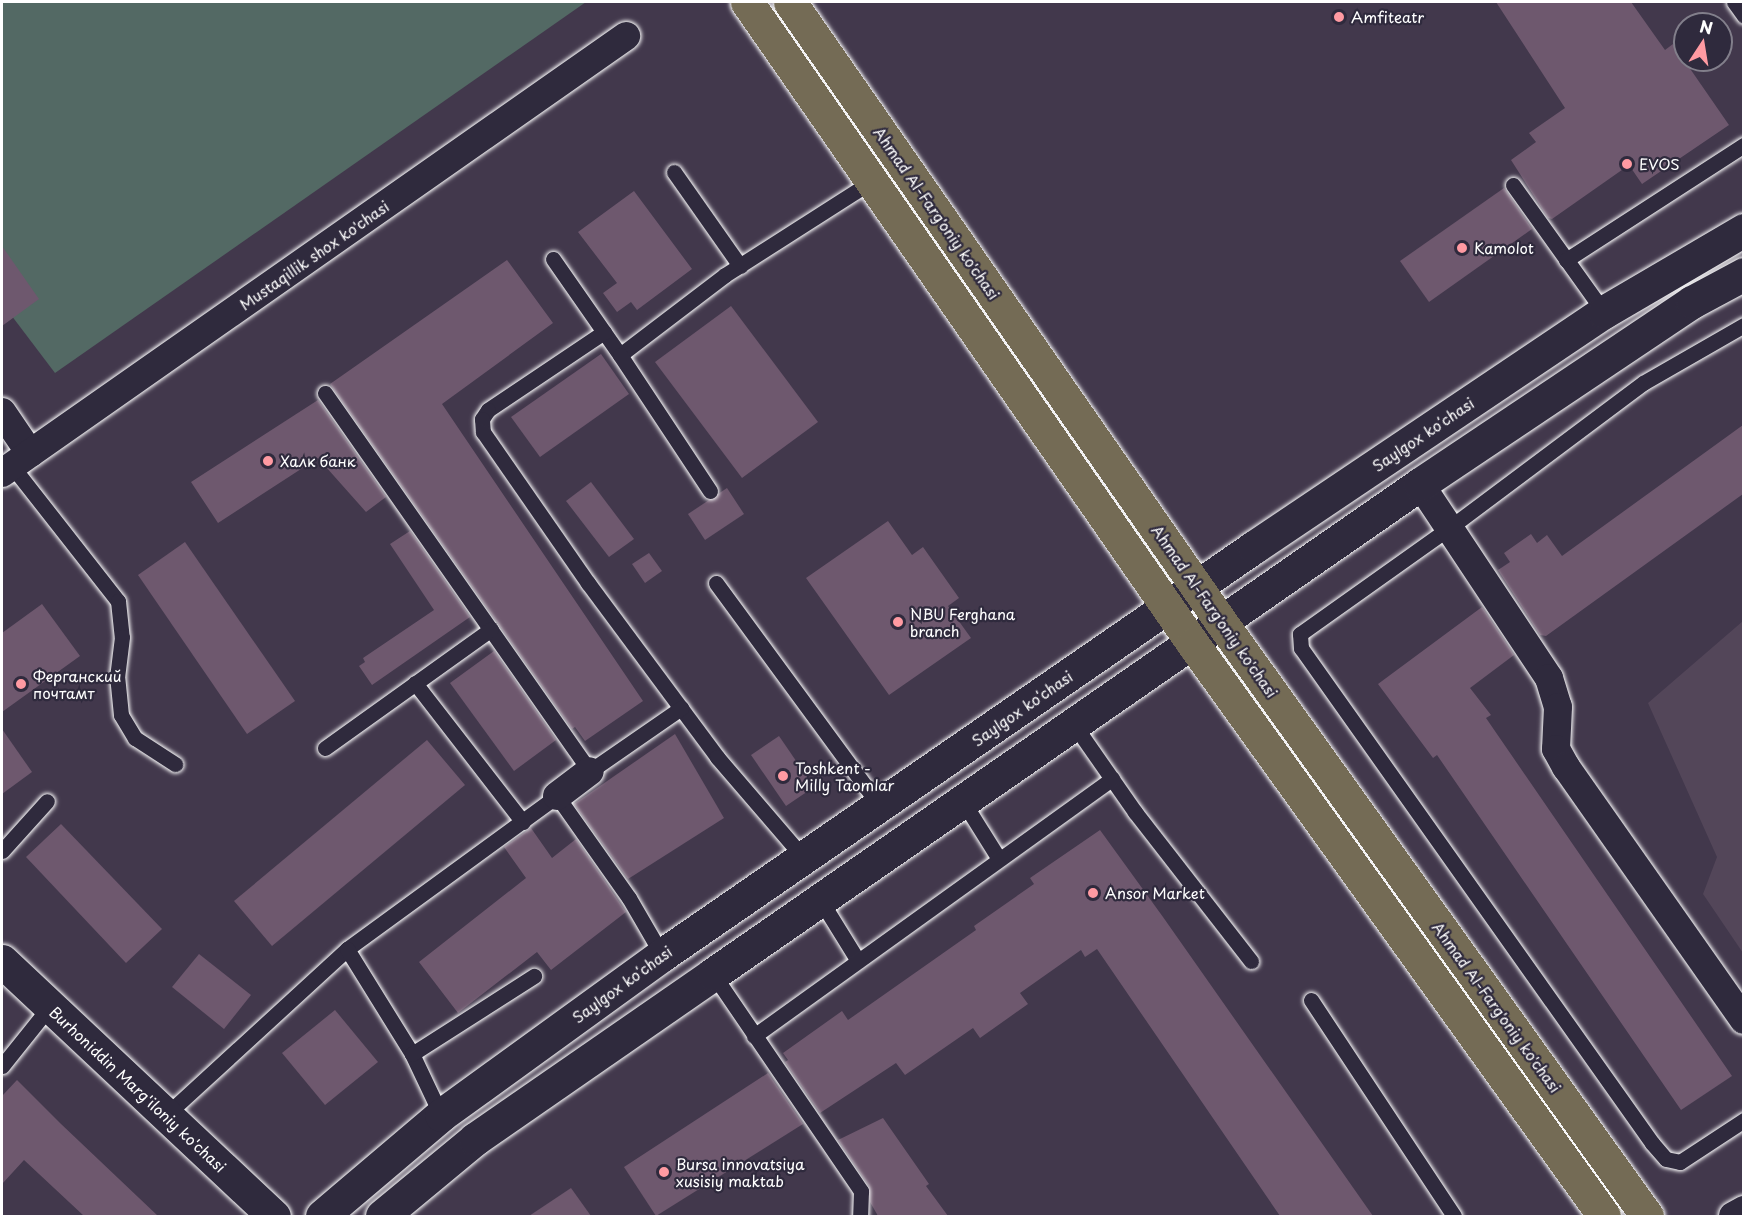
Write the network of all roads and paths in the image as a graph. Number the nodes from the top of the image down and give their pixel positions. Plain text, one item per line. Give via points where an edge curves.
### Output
1 (747, 2) edge
2 (789, 2) edge
3 (1734, 2) edge
4 (1743, 16) edge
5 (626, 36) dead end
6 (1743, 145) edge
7 (674, 172) dead end
8 (872, 181) junction
9 (1513, 185) dead end
10 (1743, 230) edge
11 (553, 259) dead end
12 (1566, 260) junction
13 (740, 266) junction
14 (1743, 274) edge
15 (1604, 312) junction
16 (1743, 325) edge
17 (604, 332) junction
18 (620, 355) junction
19 (325, 393) dead end
20 (2, 412) edge
21 (14, 464) edge
22 (1420, 484) junction
23 (710, 490) dead end
24 (1449, 528) junction
25 (716, 583) dead end
26 (1197, 586) junction
27 (1168, 607) junction
28 (1221, 622) junction
29 (491, 629) junction
30 (1193, 644) junction
31 (415, 683) junction
32 (681, 708) junction
33 (1075, 726) junction
34 (325, 748) dead end
35 (175, 764) dead end
36 (590, 771) junction
37 (1112, 779) junction
38 (557, 796) junction
39 (47, 801) dead end
40 (964, 802) junction
41 (880, 806) junction
42 (523, 822) junction
43 (2, 851) edge
44 (804, 858) junction
45 (999, 860) junction
46 (821, 901) junction
47 (346, 949) junction
48 (662, 955) junction
49 (2, 961) edge
50 (858, 961) junction
51 (1251, 961) dead end
52 (713, 974) junction
53 (534, 975) dead end
54 (1311, 1000) dead end
55 (50, 1006) junction
56 (1743, 1020) edge
57 (754, 1036) junction
58 (412, 1054) junction
59 (2, 1066) edge
60 (441, 1114) junction
61 (166, 1115) junction
62 (1743, 1120) edge
63 (1743, 1210) edge
64 (274, 1216) edge
65 (321, 1216) edge
66 (382, 1216) edge
67 (860, 1216) edge
68 (1454, 1216) edge
69 (1604, 1216) edge
70 (1647, 1216) edge
71 (1733, 1216) edge

1 - 8 main road
2 - 26 main road, Ahmad Al-Farg'oniy ko'chasi
3 - 4 lane
5 - 21 street, Mustaqillik shox ko'chasi
6 - 12 lane
7 - 13 lane
8 - 13 lane
8 - 27 main road
9 - 12 lane
10 - 15 main road, Saylgox koʻchasi
11 - 17 lane
12 - 15 lane
13 - 18 lane
14 - 22 main road via 1692,302
15 - 26 main road, Saylgox koʻchasi
16 - 24 lane via 1643,382
17 - 18 lane
17 - 32 lane via 488,410 482,419 483,432
18 - 23 lane
19 - 29 lane
20 - 21 street
21 - 35 lane via 118,602 122,637 117,675 121,715 135,738
22 - 24 street
22 - 28 main road
24 - 56 street via 1549,678 1558,707 1556,749 1566,767
24 - 62 lane via 1300,634 1301,648 1666,1159 1680,1162
25 - 41 lane
26 - 27 main road, Saylgox koʻchasi
26 - 28 main road, Ahmad Al-Farg'oniy ko'chasi
27 - 30 main road
27 - 41 main road, Saylgox koʻchasi
28 - 30 main road
28 - 70 main road, Ahmad Al-Farg'oniy ko'chasi
29 - 31 lane
29 - 36 lane
30 - 33 main road
30 - 69 main road
31 - 34 lane
31 - 42 lane
32 - 36 lane
32 - 44 lane via 717,757
33 - 37 lane
33 - 40 main road
36 - 38 street
37 - 45 lane
37 - 51 lane
38 - 42 lane
38 - 48 lane via 629,898
39 - 43 lane
40 - 45 lane
40 - 46 main road
41 - 44 main road, Saylgox koʻchasi
42 - 47 lane
44 - 48 main road, Saylgox koʻchasi
45 - 50 lane
46 - 50 lane
46 - 52 main road
47 - 58 lane
47 - 61 lane
48 - 60 main road, Saylgox koʻchasi
49 - 55 main road, Burhoniddin Marg'iloniy ko'chasi
50 - 57 lane
52 - 57 lane
52 - 66 main road via 475,1138
53 - 58 lane
54 - 68 lane
55 - 59 lane
55 - 61 main road, Burhoniddin Marg'iloniy ko'chasi
57 - 67 lane via 861,1191
58 - 60 lane
60 - 65 main road, Saylgox koʻchasi
61 - 64 main road, Burhoniddin Marg'iloniy ko'chasi
63 - 71 street

